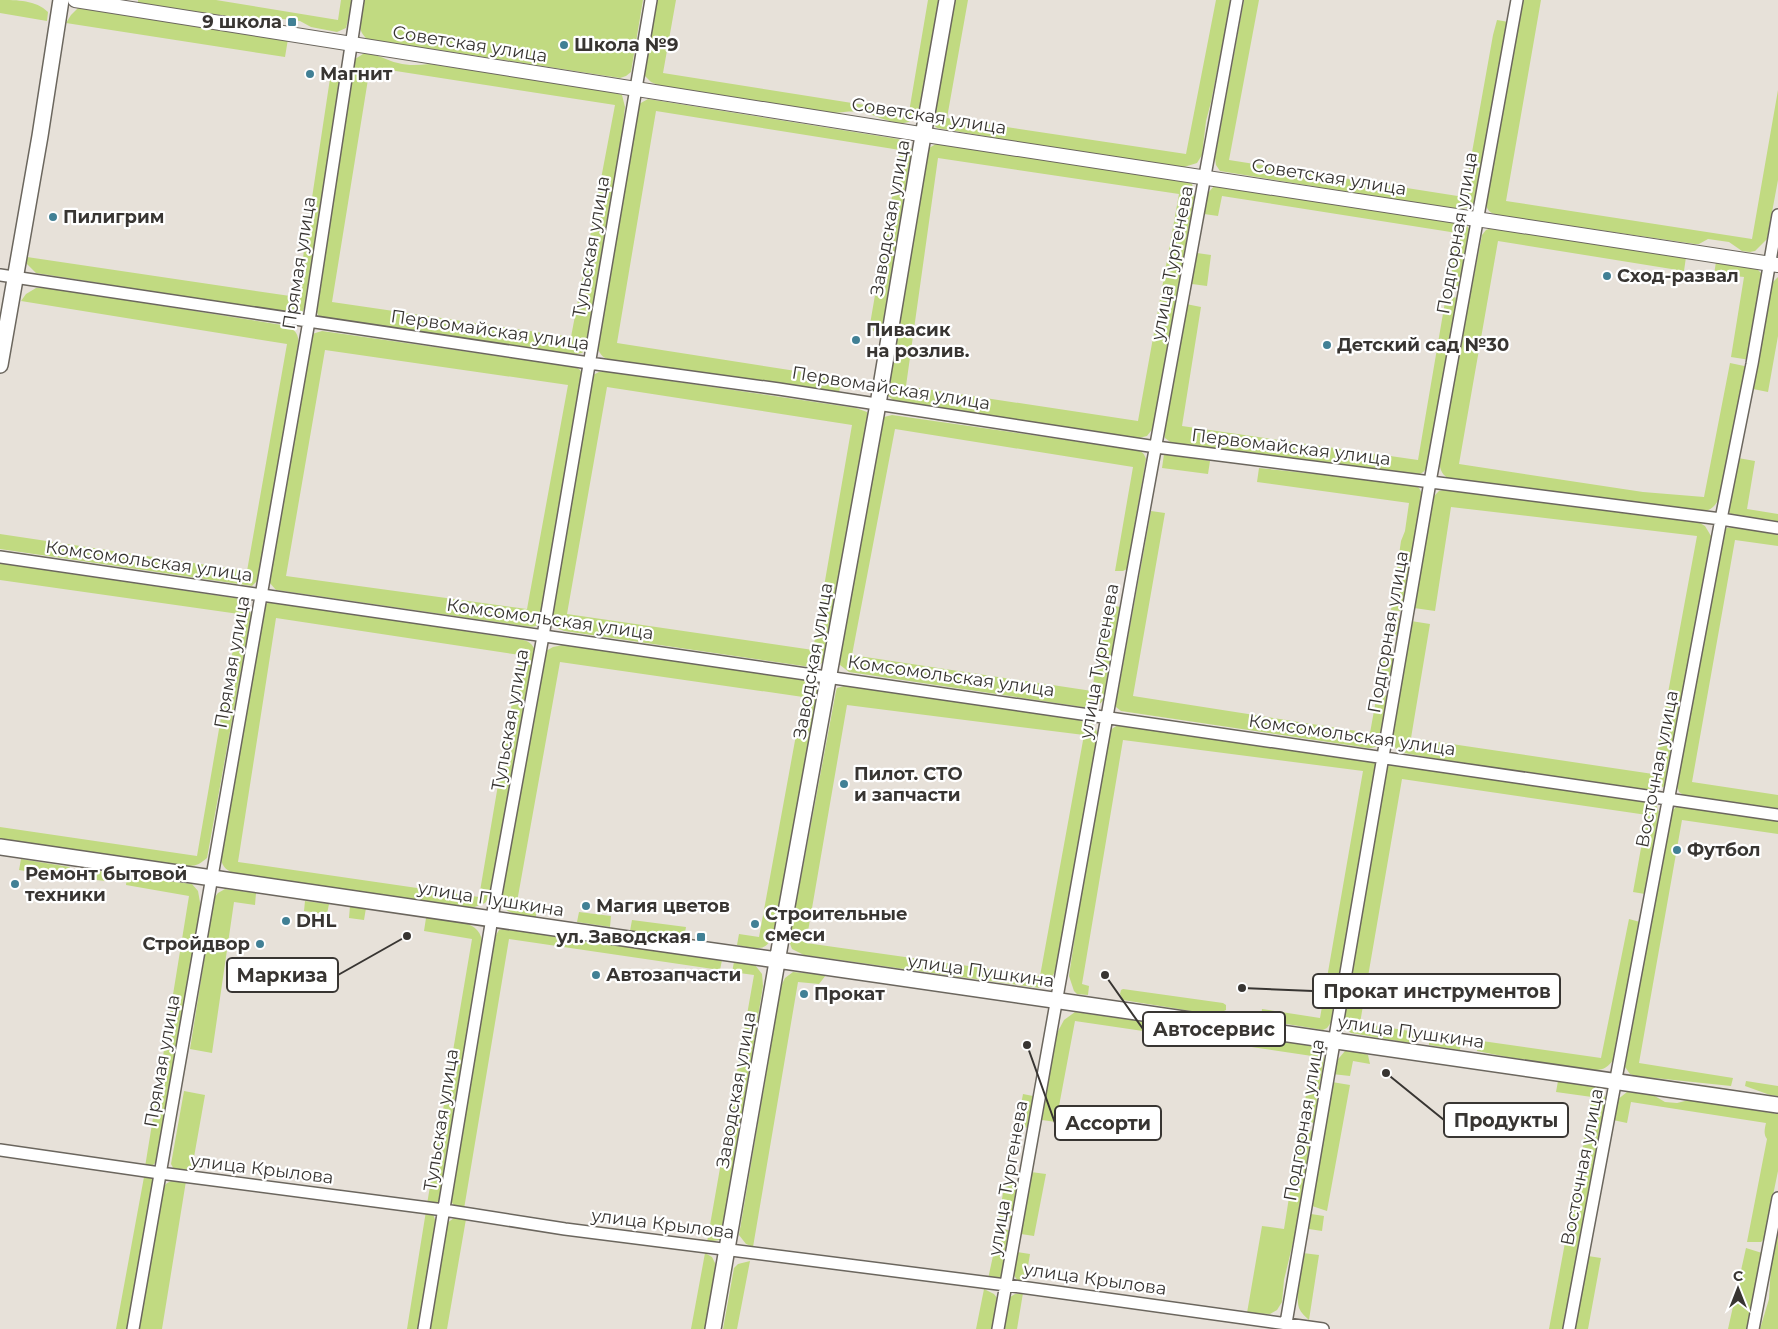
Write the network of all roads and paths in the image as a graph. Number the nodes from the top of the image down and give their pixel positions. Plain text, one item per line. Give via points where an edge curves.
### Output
1 (61, 0) edge
2 (75, 0) edge
3 (358, 0) edge
4 (651, 0) edge
5 (947, 0) edge
6 (1237, 0) edge
7 (1517, 0) edge
8 (351, 44) junction
9 (636, 88) junction
10 (924, 134) junction
11 (1206, 177) junction
12 (1778, 215) edge
13 (1478, 218) junction
14 (1773, 265) edge
15 (0, 275) edge
16 (16, 277) junction
17 (309, 321) junction
18 (588, 363) junction
19 (0, 365) edge
20 (878, 404) junction
21 (1156, 446) junction
22 (1430, 482) junction
23 (1721, 519) junction
24 (1778, 528) edge
25 (0, 557) edge
26 (261, 594) junction
27 (543, 636) junction
28 (830, 676) junction
29 (1107, 716) junction
30 (1384, 757) junction
31 (1669, 799) junction
32 (1778, 815) edge
33 (0, 848) edge
34 (212, 877) junction
35 (492, 919) junction
36 (777, 960) junction
37 (1057, 1001) junction
38 (1335, 1040) junction
39 (1616, 1080) junction
40 (1778, 1105) edge
41 (0, 1150) edge
42 (160, 1173) junction
43 (1778, 1198) edge
44 (444, 1210) junction
45 (728, 1250) junction
46 (1006, 1285) junction
47 (1286, 1326) edge
48 (133, 1329) edge
49 (424, 1329) edge
50 (713, 1329) edge
51 (998, 1329) edge
52 (1323, 1329) edge
53 (1569, 1329) edge
54 (1753, 1329) edge

1 - 16 main road
2 - 8 street, Советская улица
3 - 8 street, Прямая улица
4 - 9 street, Тульская улица
5 - 10 main road, Заводская улица
6 - 11 street, улица Тургенева
7 - 13 street, Подгорная улица
8 - 9 street, Советская улица
8 - 17 street, Прямая улица
9 - 10 street, Советская улица
9 - 18 street, Тульская улица
10 - 11 street, Советская улица
10 - 20 main road, Заводская улица
11 - 13 street, Советская улица
11 - 21 street, улица Тургенева
12 - 14 street, Восточная улица
13 - 14 street, Советская улица
13 - 22 street, Подгорная улица
14 - 23 street, Восточная улица
15 - 16 street, Первомайская улица
16 - 17 street, Первомайская улица
16 - 19 main road
17 - 18 street, Первомайская улица
17 - 26 street, Прямая улица
18 - 20 street, Первомайская улица
18 - 27 street, Тульская улица
20 - 21 street, Первомайская улица
20 - 28 main road, Заводская улица
21 - 22 street, Первомайская улица
21 - 29 street, улица Тургенева
22 - 23 street, Первомайская улица
22 - 30 street, Подгорная улица
23 - 24 street, Первомайская улица
23 - 31 street, Восточная улица
25 - 26 street, Комсомольская улица
26 - 27 street, Комсомольская улица
26 - 34 street, Прямая улица
27 - 28 street, Комсомольская улица
27 - 35 street, Тульская улица
28 - 29 street, Комсомольская улица
28 - 36 main road, Заводская улица
29 - 30 street, Комсомольская улица
29 - 37 street, улица Тургенева
30 - 31 street, Комсомольская улица
30 - 38 street, Подгорная улица
31 - 32 street, Комсомольская улица
31 - 39 street, Восточная улица
33 - 34 main road, улица Пушкина
34 - 35 main road, улица Пушкина
34 - 42 street, Прямая улица
35 - 36 main road, улица Пушкина
35 - 44 street, Тульская улица
36 - 37 main road, улица Пушкина
36 - 45 main road, Заводская улица
37 - 38 main road, улица Пушкина
37 - 46 street, улица Тургенева
38 - 39 main road, улица Пушкина
38 - 47 street, Подгорная улица
39 - 40 main road, улица Пушкина
39 - 53 street, Восточная улица
41 - 42 street, улица Крылова
42 - 44 street, улица Крылова
42 - 48 street, Прямая улица
43 - 54 street
44 - 45 street, улица Крылова
44 - 49 street, Тульская улица
45 - 46 street, улица Крылова
45 - 50 main road, Заводская улица
46 - 47 street, улица Крылова
46 - 51 street, улица Тургенева
47 - 52 street, улица Крылова

